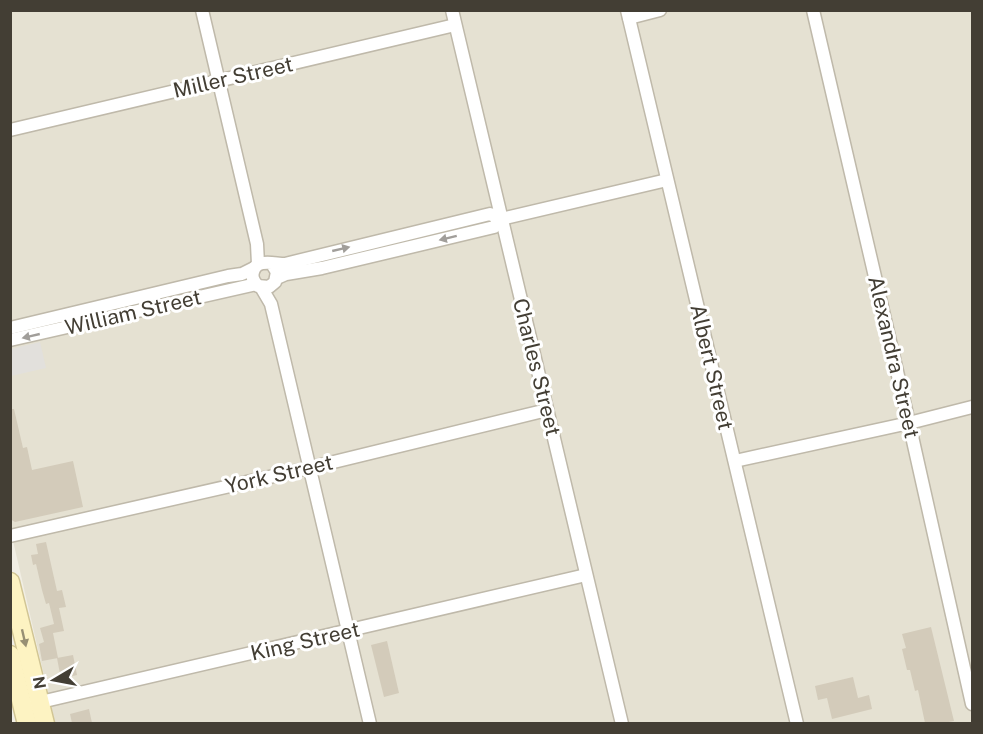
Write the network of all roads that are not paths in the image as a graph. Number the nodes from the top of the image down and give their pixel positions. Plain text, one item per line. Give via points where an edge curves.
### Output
1 (202, 10) edge
2 (452, 10) edge
3 (660, 10) edge
4 (813, 10) edge
5 (628, 14) edge
6 (456, 25) junction
7 (218, 80) junction
8 (10, 130) edge
9 (667, 180) junction
10 (501, 219) junction
11 (263, 265) junction
12 (267, 283) junction
13 (10, 328) edge
14 (10, 340) edge
15 (972, 407) edge
16 (547, 410) junction
17 (909, 423) junction
18 (735, 461) junction
19 (309, 468) junction
20 (10, 536) edge
21 (586, 575) junction
22 (10, 582) edge
23 (348, 631) junction
24 (10, 655) edge
25 (972, 704) edge
26 (30, 711) edge
27 (45, 723) edge
28 (370, 723) edge
29 (622, 723) edge
30 (797, 723) edge

1 - 7 street
2 - 6 street, Charles Street
3 - 5 street
4 - 17 street, Alexandra Street
5 - 9 street, Albert Street
6 - 7 street, Miller Street
6 - 10 street, Charles Street
7 - 8 street, Miller Street
7 - 11 street
9 - 10 street, William Street
9 - 18 street, Albert Street
11 -> 10 street, William Street via 285,264 490,214
10 -> 12 street, William Street via 494,227 286,274
10 - 16 street, Charles Street
11 - 12 street via 277,272
11 - 12 street via 252,276
11 - 13 street, William Street via 242,274
12 -> 14 street, William Street
12 - 19 street
15 - 17 street
16 - 19 street, York Street
16 - 21 street, Charles Street
17 - 18 street
17 - 25 street, Alexandra Street
18 - 30 street, Albert Street
19 - 20 street, York Street
19 - 23 street
21 - 23 street, King Street
21 - 29 street, Charles Street
22 -> 26 main road
23 - 26 street, King Street
23 - 28 street
24 - 26 main road
26 - 27 main road

